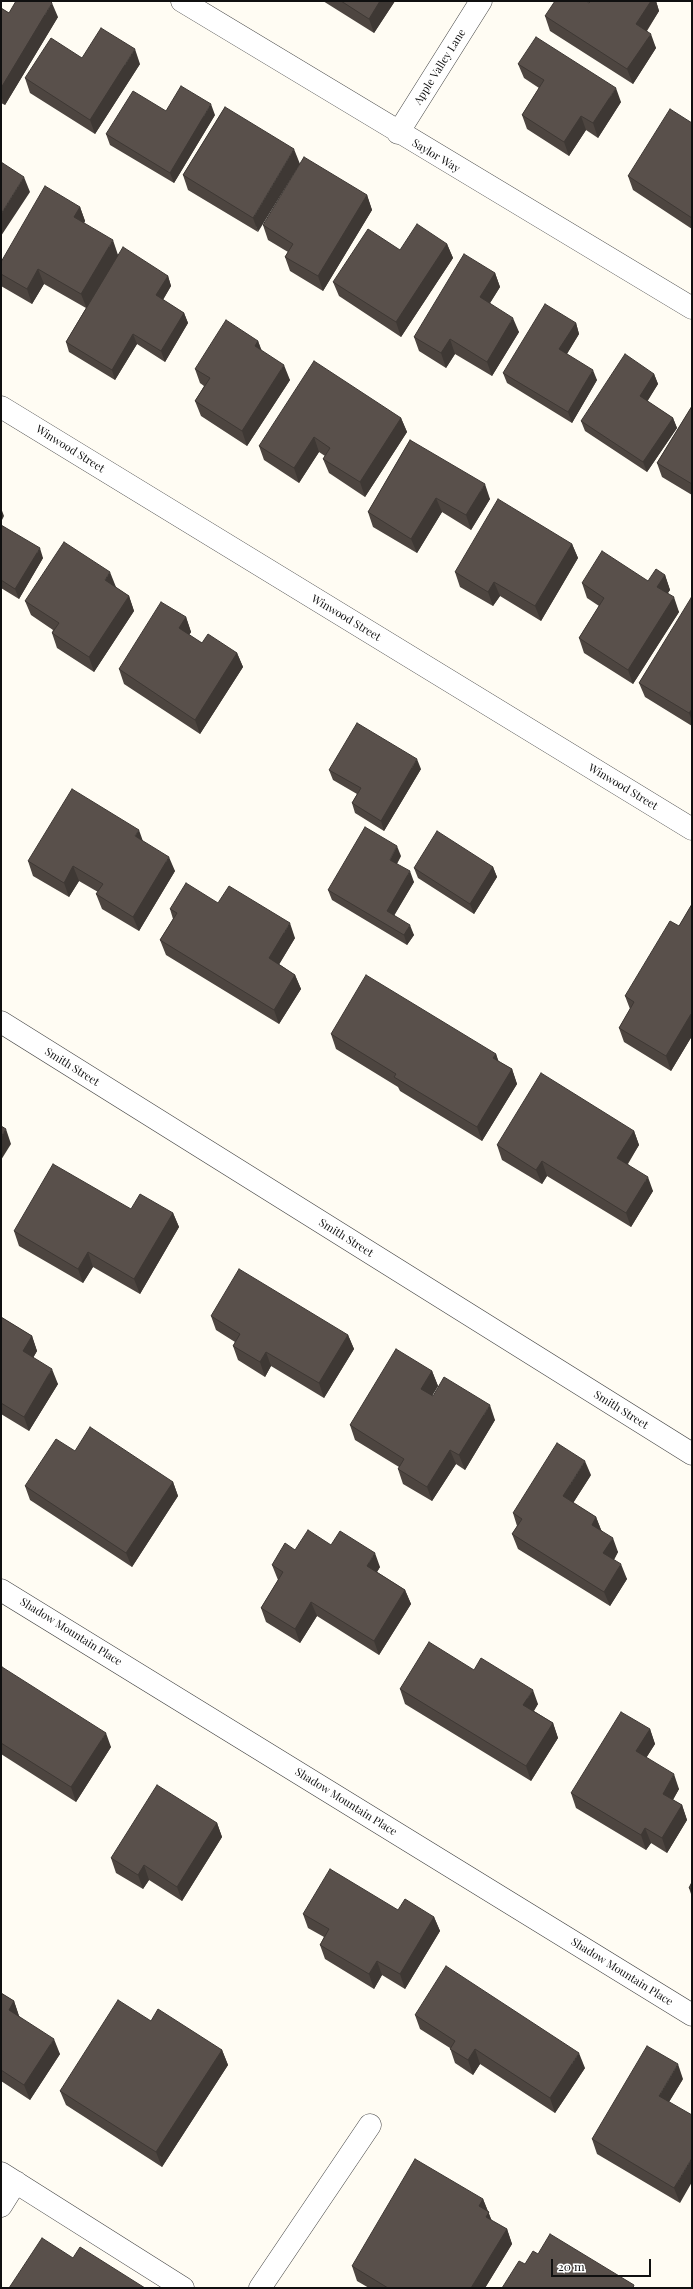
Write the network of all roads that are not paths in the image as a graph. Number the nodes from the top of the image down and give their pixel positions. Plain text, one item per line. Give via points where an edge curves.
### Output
1 (182, 1) edge
2 (481, 1) edge
3 (398, 133) junction
4 (692, 308) edge
5 (1, 407) edge
6 (692, 829) edge
7 (1, 1022) edge
8 (692, 1454) edge
9 (1, 1590) edge
10 (692, 2015) edge
11 (370, 2125) dead end
12 (9, 2178) edge
13 (1, 2206) edge
14 (183, 2288) edge
15 (260, 2288) edge

1 - 3 street, Saylor Way
2 - 3 street, Apple Valley Lane
3 - 4 street, Saylor Way
5 - 6 street, Winwood Street
7 - 8 street, Smith Street
9 - 10 street, Shadow Mountain Place
11 - 15 street
12 - 13 street
12 - 14 street

